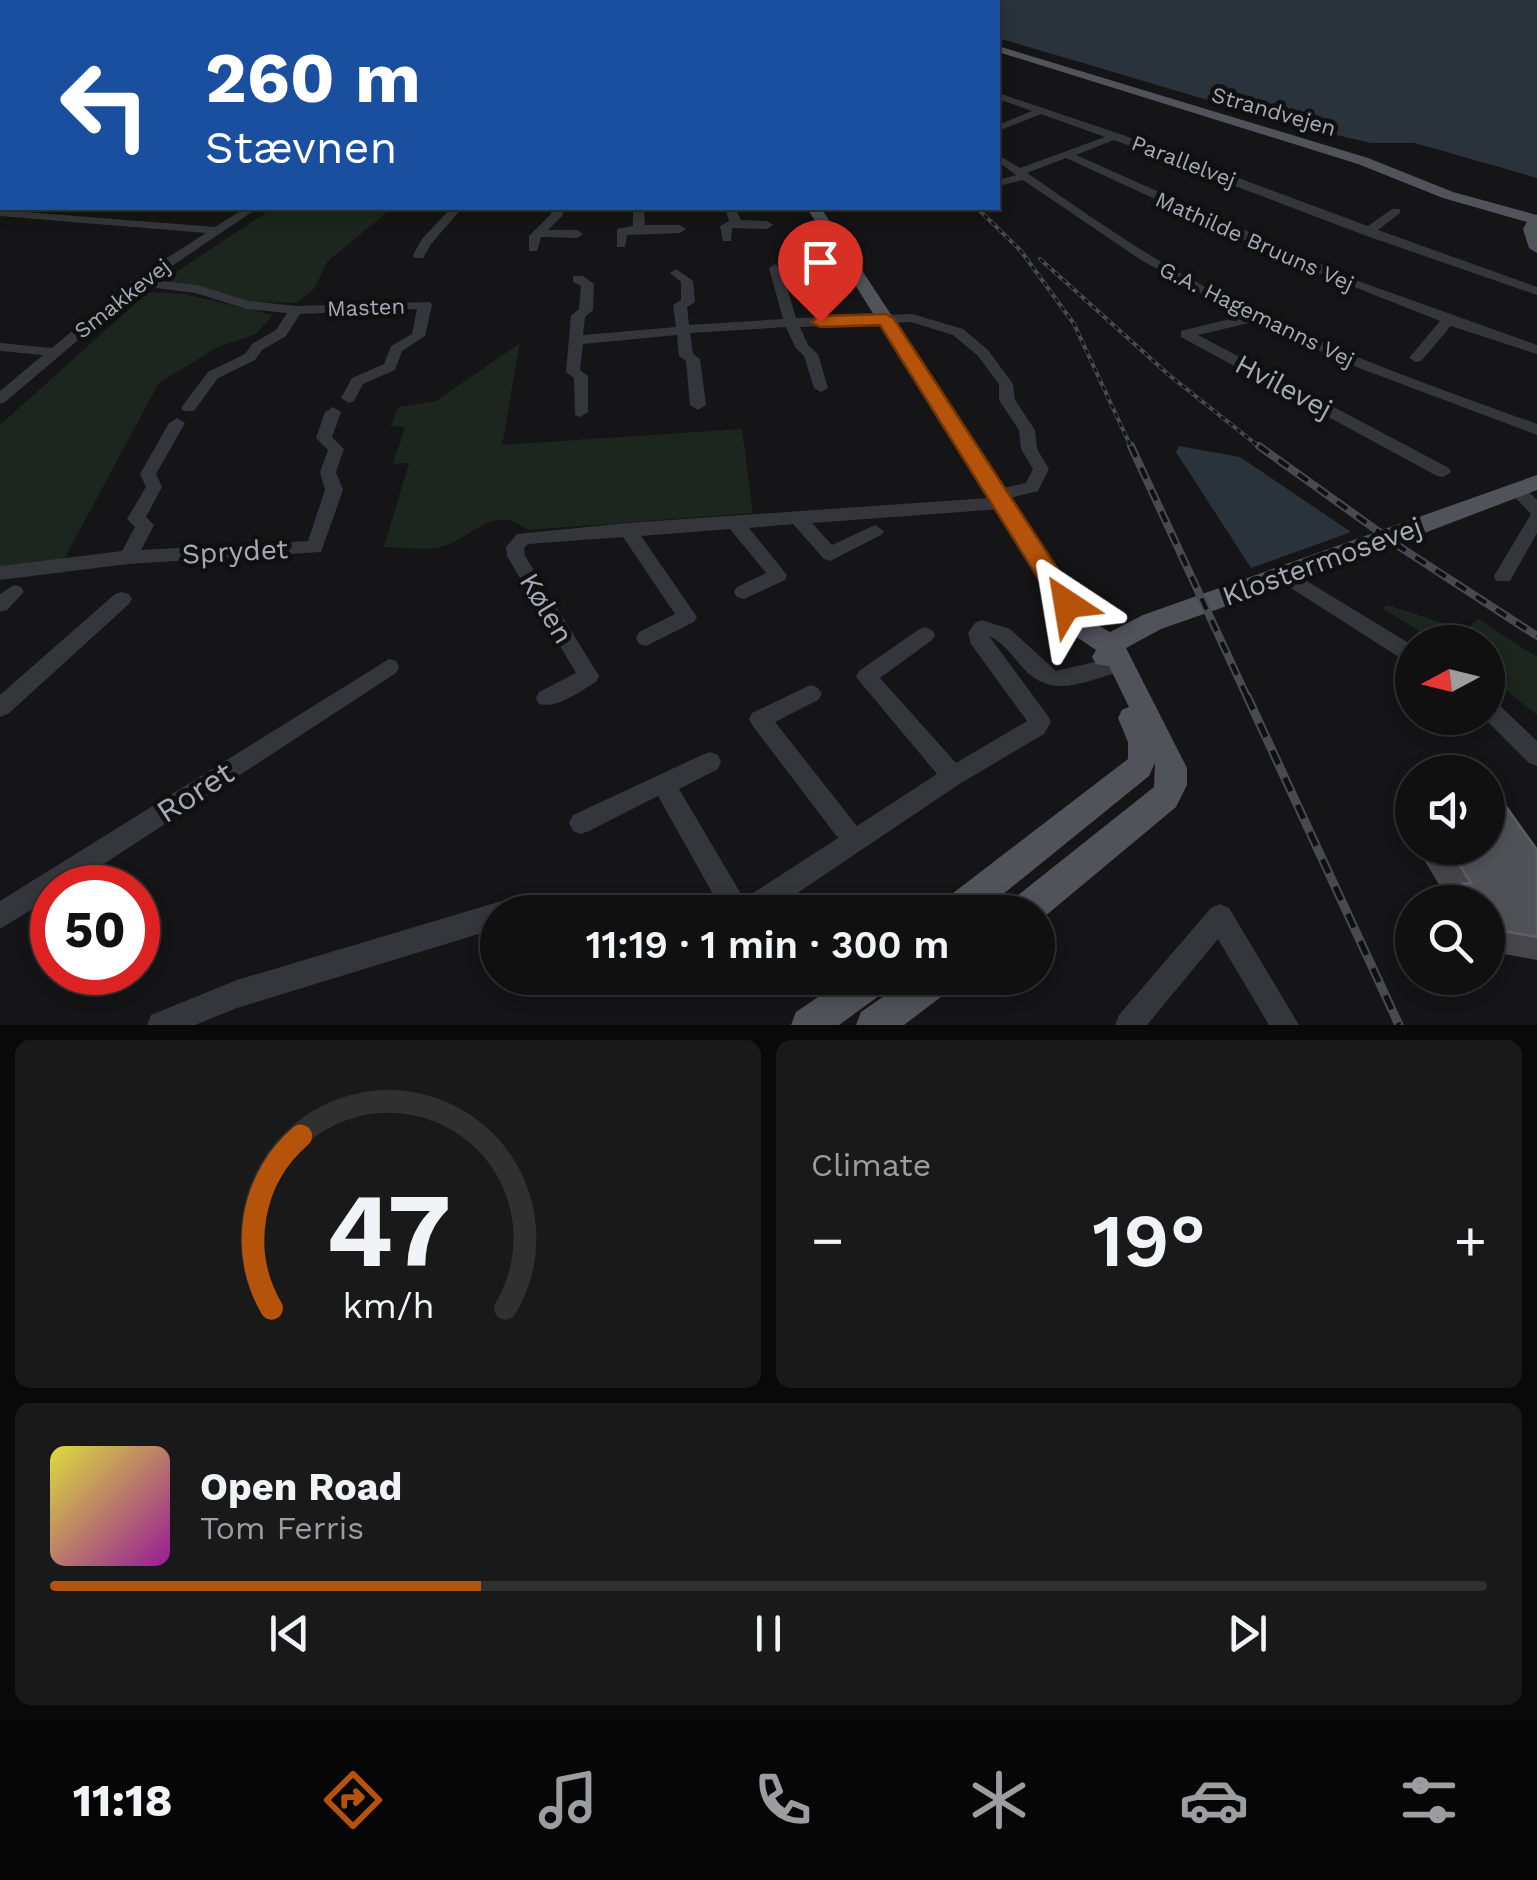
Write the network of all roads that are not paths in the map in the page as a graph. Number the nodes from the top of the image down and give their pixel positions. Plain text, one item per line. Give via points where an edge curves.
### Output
1 (1000, 50) edge
2 (1000, 97) edge
3 (1042, 110) junction
4 (1000, 117) edge
5 (1014, 121) junction
6 (1000, 127) edge
7 (1116, 136) junction
8 (1066, 154) junction
9 (1000, 159) edge
10 (1022, 174) junction
11 (1000, 182) edge
12 (249, 210) edge
13 (454, 210) edge
14 (558, 210) edge
15 (638, 210) edge
16 (731, 210) edge
17 (815, 210) edge
18 (1396, 211) dead end
19 (0, 213) edge
20 (1536, 220) edge
21 (736, 223) junction
22 (767, 224) dead end
23 (639, 229) junction
24 (680, 229) dead end
25 (214, 230) junction
26 (1368, 232) junction
27 (540, 233) junction
28 (577, 234) dead end
29 (728, 238) dead end
30 (621, 244) dead end
31 (533, 248) dead end
32 (1537, 248) edge
33 (419, 255) dead end
34 (775, 268) dead end
35 (676, 273) dead end
36 (578, 279) dead end
37 (139, 282) junction
38 (1537, 292) edge
39 (296, 310) junction
40 (1254, 318) junction
41 (886, 319) junction
42 (1446, 322) junction
43 (794, 323) junction
44 (682, 332) junction
45 (576, 340) junction
46 (0, 347) edge
47 (1537, 350) edge
48 (52, 352) junction
49 (1416, 358) dead end
50 (821, 388) dead end
51 (349, 398) dead end
52 (0, 399) edge
53 (698, 405) dead end
54 (189, 408) dead end
55 (333, 412) dead end
56 (580, 412) dead end
57 (176, 423) dead end
58 (1537, 430) edge
59 (1444, 472) dead end
60 (1527, 486) edge
61 (999, 499) junction
62 (1537, 510) edge
63 (798, 518) junction
64 (734, 522) junction
65 (1535, 528) edge
66 (628, 529) junction
67 (875, 531) dead end
68 (128, 557) junction
69 (0, 573) edge
70 (1295, 573) junction
71 (1503, 576) dead end
72 (744, 592) dead end
73 (122, 599) dead end
74 (925, 634) dead end
75 (646, 638) dead end
76 (1395, 643) edge
77 (1112, 659) junction
78 (390, 667) dead end
79 (810, 694) dead end
80 (546, 698) dead end
81 (0, 708) edge
82 (1505, 725) edge
83 (1537, 756) edge
84 (710, 762) dead end
85 (953, 776) junction
86 (664, 785) junction
87 (581, 823) dead end
88 (854, 841) junction
89 (728, 895) edge
90 (773, 895) edge
91 (977, 895) edge
92 (1045, 895) edge
93 (0, 916) edge
94 (480, 920) edge
95 (851, 995) edge
96 (915, 995) edge
97 (161, 1025) edge
98 (809, 1025) edge
99 (874, 1025) edge
100 (1129, 1025) edge
101 (1284, 1025) edge

1 - 20 main road, Strandvejen
2 - 3 street, Parallelvej
3 - 5 street
3 - 7 street, Parallelvej
4 - 5 street
5 - 6 street
7 - 8 street
7 - 26 street, Parallelvej
8 - 10 street
8 - 42 street, Mathilde Bruuns Vej via 1270,250
9 - 10 street, G.A. Hagemanns Vej
10 - 11 street
10 - 40 street, G.A. Hagemanns Vej via 1137,254
12 - 25 street, Smakkevej
13 - 33 street
14 - 27 street
15 - 23 street
16 - 21 street
17 - 41 main road
18 - 26 street
19 - 25 street
20 - 32 main road via 1531,229
21 - 22 street
21 - 29 street via 726,226
23 - 24 street
23 - 30 street via 621,232
25 - 37 street, Smakkevej
26 - 38 street, Parallelvej
27 - 28 street
27 - 31 street
34 - 43 street
35 - 44 street via 687,281
36 - 45 street via 588,284
37 - 39 street, Masten
37 - 48 street, Smakkevej
39 - 51 street, Masten via 425,305 418,336 396,349 390,366 357,381
39 - 54 street, Masten via 281,333 250,358 213,374
40 - 58 street, G.A. Hagemanns Vej
40 - 59 street, Hvilevej via 1186,334
41 - 43 street
41 - 61 main road
41 - 61 street via 912,318 958,332 1006,384 1007,400 1041,469 1032,487
42 - 47 street, Mathilde Bruuns Vej
42 - 49 street
43 - 44 street
43 - 50 street
44 - 45 street
44 - 53 street
45 - 56 street
46 - 48 street
48 - 52 street, Smakkevej
55 - 68 street, Sprydet via 324,438 336,449 328,472 334,490 315,547
57 - 68 street, Sprydet via 148,474 154,487 136,518 145,525
60 - 62 street
60 - 70 main road, Klostermosevej
61 - 63 street, Kølen
61 - 77 main road via 1084,629
63 - 64 street, Kølen
63 - 67 street via 830,554
64 - 66 street, Kølen
64 - 72 street via 778,575
65 - 71 street
66 - 75 street via 687,617
66 - 80 street, Kølen via 522,538 515,547 588,676
68 - 69 street, Sprydet
70 - 76 street
70 - 77 main road, Klostermosevej via 1152,622 1116,640
73 - 81 street
74 - 85 street via 866,678
77 - 85 street via 1055,680 1000,632 982,628 981,644 1040,722
77 - 91 main road via 1144,757
77 - 92 main road via 1165,749 1172,785
78 - 93 street, Roret
79 - 88 street via 760,719
82 - 83 street
84 - 86 street
85 - 88 street
86 - 87 street
86 - 89 street
88 - 90 street
94 - 97 street via 237,994
95 - 98 main road
96 - 99 main road
100 - 101 street via 1220,916

